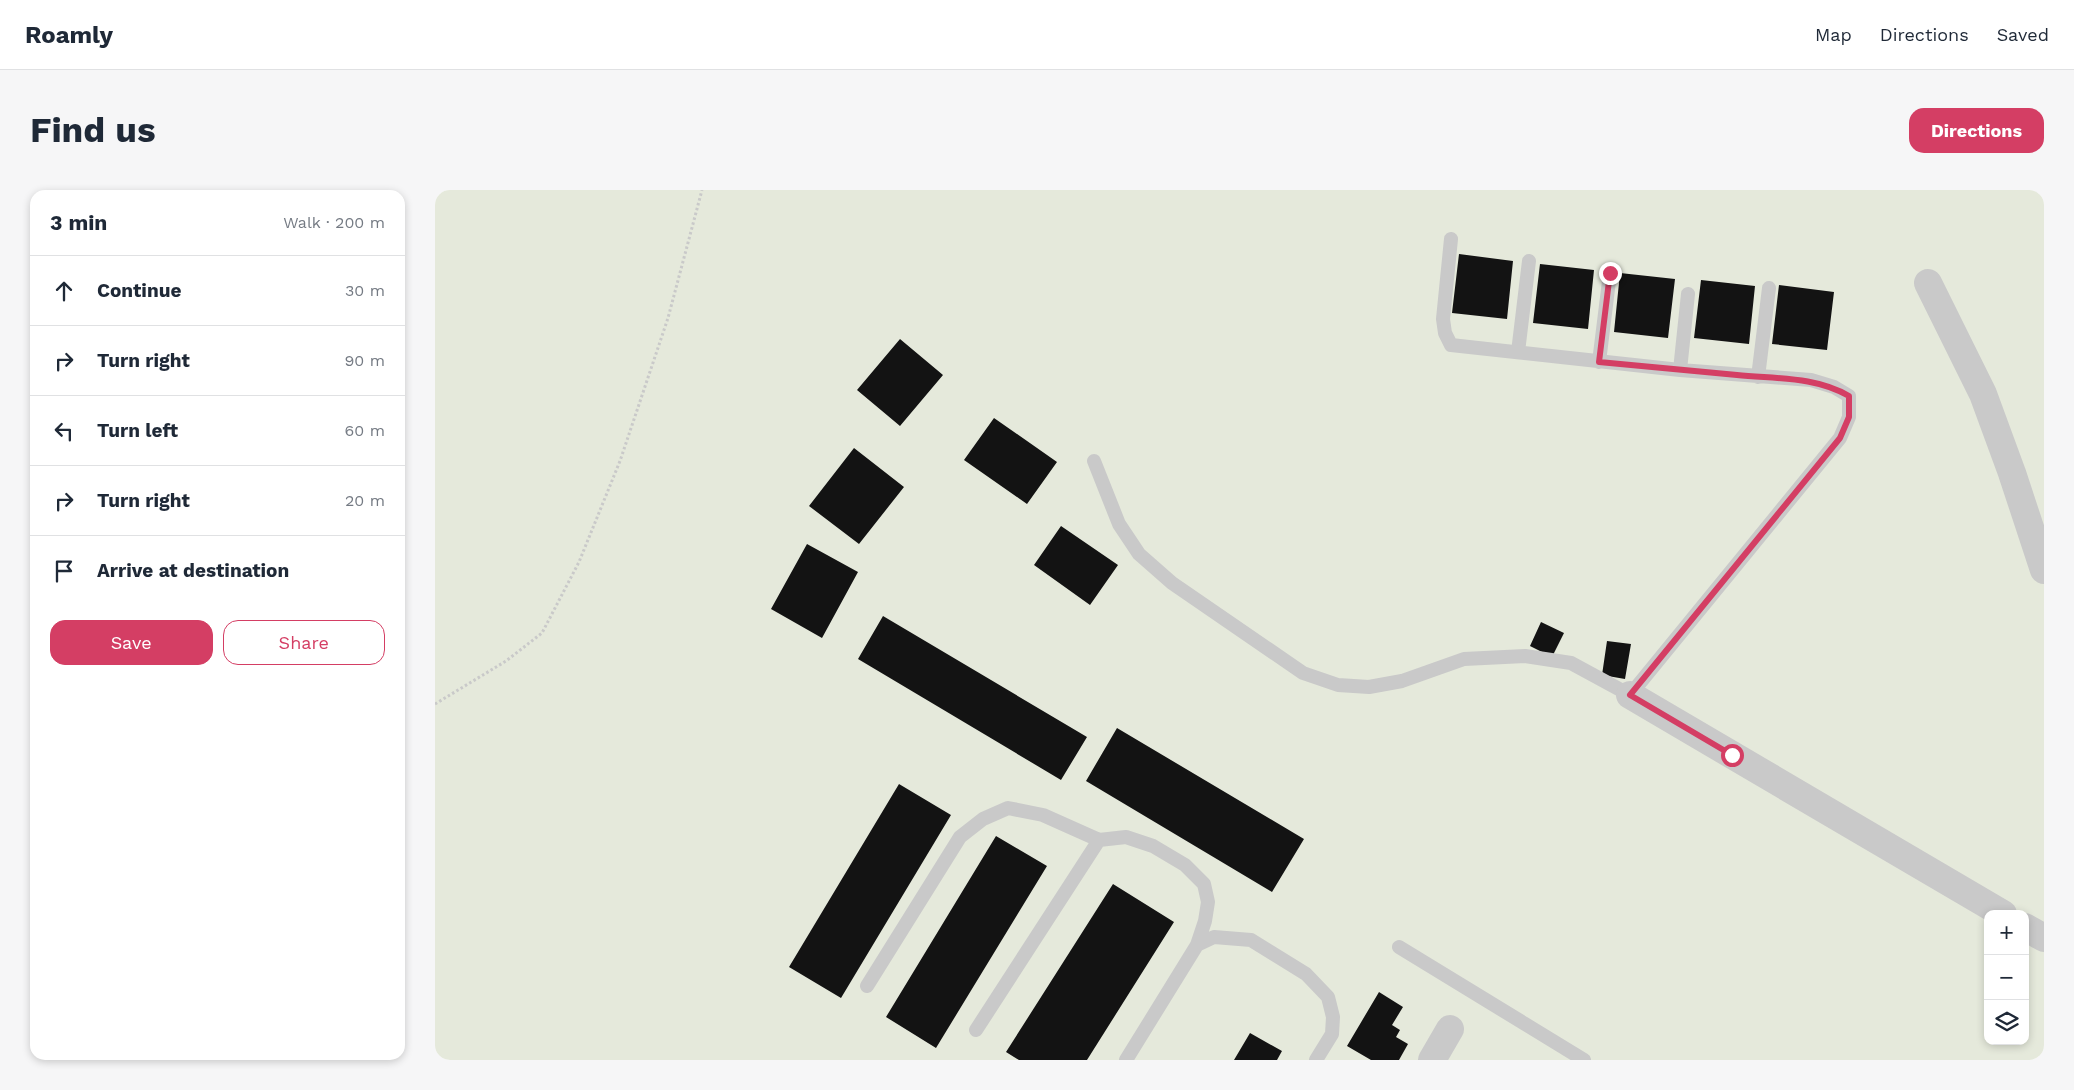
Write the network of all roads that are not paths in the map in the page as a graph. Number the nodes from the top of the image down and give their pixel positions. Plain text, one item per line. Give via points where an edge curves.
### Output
1 (1451, 239) dead end
2 (1529, 261) dead end
3 (1610, 273) dead end
4 (1928, 283) dead end
5 (1769, 288) dead end
6 (1688, 294) dead end
7 (1518, 352) junction
8 (1599, 362) junction
9 (1680, 370) junction
10 (1758, 377) junction
11 (1094, 461) dead end
12 (2044, 570) edge
13 (1630, 695) junction
14 (1099, 840) junction
15 (1996, 910) edge
16 (2029, 929) edge
17 (2044, 938) edge
18 (1197, 945) junction
19 (1399, 948) dead end
20 (867, 986) dead end
21 (1450, 1029) dead end
22 (976, 1030) dead end
23 (1127, 1060) edge
24 (1317, 1060) edge
25 (1432, 1060) edge
26 (1584, 1060) edge

1 - 7 lane via 1443,319 1451,345
2 - 7 lane
3 - 8 lane
4 - 12 street via 1983,394
5 - 10 lane
6 - 9 lane
7 - 8 lane
8 - 9 lane
9 - 10 lane
10 - 13 lane via 1811,380 1833,387 1849,396 1849,417 1840,438
11 - 13 lane via 1119,524 1139,554 1172,582 1303,673 1339,685 1369,687 1401,681 1464,659 1525,656 1571,663
13 - 15 street
14 - 18 lane via 1126,837 1153,846 1185,866 1204,884 1207,902 1205,921
14 - 20 lane via 1043,815 1008,808 983,819 960,837
14 - 22 lane
16 - 17 street
18 - 23 lane
18 - 24 lane via 1214,937 1251,940 1306,974 1328,997 1333,1017 1331,1034
19 - 26 lane
21 - 25 street

